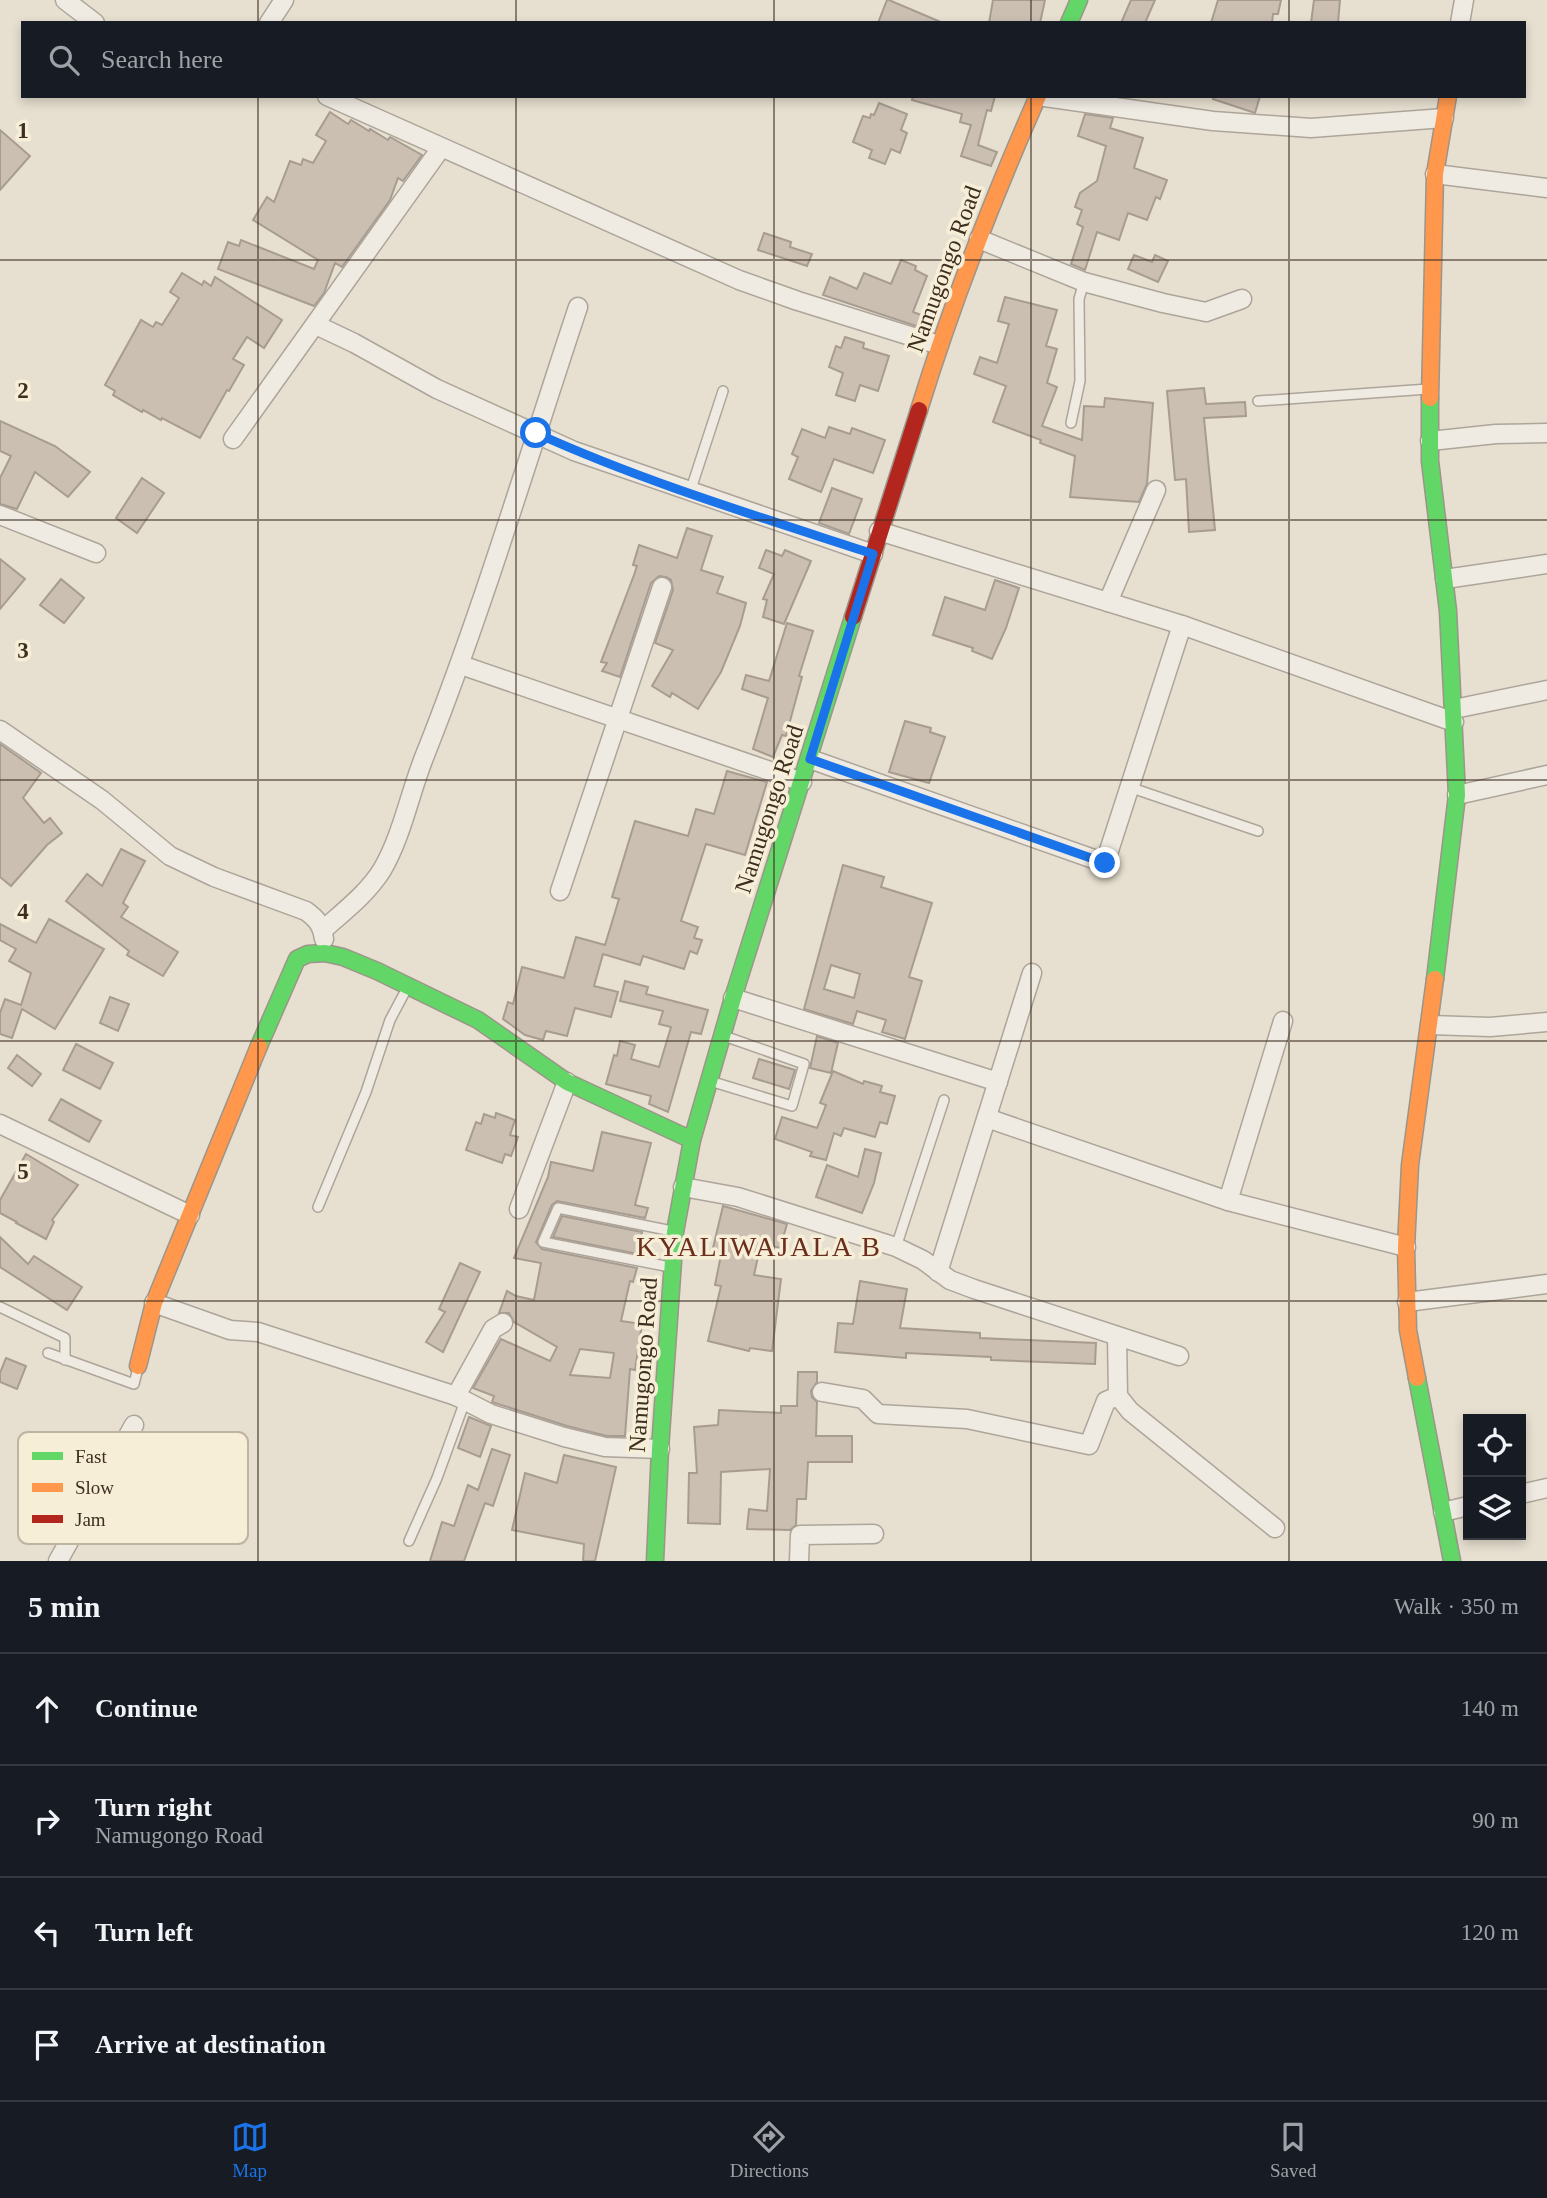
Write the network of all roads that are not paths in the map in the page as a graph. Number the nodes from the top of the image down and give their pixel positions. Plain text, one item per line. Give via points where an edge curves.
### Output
1 (65, 0) edge
2 (284, 0) edge
3 (1079, 0) edge
4 (1464, 0) edge
5 (91, 21) edge
6 (270, 21) edge
7 (1070, 21) edge
8 (1460, 21) edge
9 (331, 98) edge
10 (1037, 98) edge
11 (1052, 98) edge
12 (1448, 98) edge
13 (1444, 118) junction
14 (441, 148) junction
15 (1435, 174) junction
16 (1547, 188) edge
17 (979, 239) junction
18 (1084, 282) junction
19 (1242, 299) dead end
20 (578, 307) dead end
21 (316, 325) junction
22 (939, 345) junction
23 (1430, 389) junction
24 (723, 391) dead end
25 (1258, 401) dead end
26 (1071, 424) dead end
27 (536, 433) junction
28 (1547, 433) edge
29 (233, 439) dead end
30 (1430, 440) junction
31 (1156, 490) dead end
32 (690, 492) junction
33 (0, 515) edge
34 (880, 531) junction
35 (96, 553) dead end
36 (873, 554) junction
37 (1547, 564) edge
38 (1445, 579) junction
39 (662, 587) dead end
40 (1108, 602) junction
41 (1182, 625) junction
42 (461, 665) junction
43 (1547, 690) edge
44 (1454, 716) junction
45 (619, 719) junction
46 (0, 730) edge
47 (810, 759) junction
48 (1547, 775) edge
49 (802, 782) junction
50 (1129, 787) junction
51 (1457, 795) junction
52 (1258, 831) dead end
53 (560, 891) dead end
54 (323, 930) junction
55 (325, 953) junction
56 (1032, 973) dead end
57 (408, 986) junction
58 (733, 998) junction
59 (1283, 1021) dead end
60 (1547, 1022) edge
61 (1430, 1025) junction
62 (722, 1036) junction
63 (709, 1080) junction
64 (567, 1082) junction
65 (998, 1082) junction
66 (944, 1100) dead end
67 (987, 1118) junction
68 (0, 1124) edge
69 (692, 1140) junction
70 (683, 1187) junction
71 (1228, 1201) junction
72 (318, 1207) dead end
73 (519, 1209) dead end
74 (190, 1215) junction
75 (675, 1232) junction
76 (895, 1247) junction
77 (1406, 1247) junction
78 (672, 1267) junction
79 (939, 1272) junction
80 (1547, 1284) edge
81 (1407, 1302) junction
82 (153, 1303) junction
83 (0, 1307) edge
84 (503, 1323) dead end
85 (1117, 1337) junction
86 (48, 1353) dead end
87 (1179, 1356) dead end
88 (65, 1360) junction
89 (138, 1366) joint
90 (822, 1392) dead end
91 (1118, 1396) junction
92 (460, 1399) junction
93 (134, 1425) dead end
94 (130, 1432) edge
95 (660, 1449) junction
96 (1547, 1488) edge
97 (1526, 1493) edge
98 (1463, 1507) edge
99 (1443, 1512) junction
100 (1275, 1528) dead end
101 (874, 1534) dead end
102 (409, 1541) dead end
103 (68, 1544) edge
104 (58, 1561) edge
105 (655, 1561) edge
106 (799, 1561) edge
107 (1452, 1561) edge

1 - 5 street
2 - 6 street
3 - 7 street
4 - 8 street
9 - 14 street
10 - 17 street, Namugongo Road
11 - 13 street via 1213,121 1311,128
12 - 13 street
13 - 15 street
14 - 21 street
14 - 22 street via 739,279
15 - 16 street
15 - 23 street
17 - 18 street
17 - 22 street, Namugongo Road
18 - 19 street via 1206,312
18 - 26 lane via 1079,299 1080,381
20 - 27 street
21 - 27 street via 437,389
21 - 29 street
22 - 34 street, Namugongo Road
23 - 25 lane
23 - 30 street
24 - 32 lane
27 - 32 street
27 - 42 street
28 - 30 street
30 - 38 street
31 - 40 street
32 - 36 street
33 - 35 street
34 - 36 street, Namugongo Road
34 - 40 street
36 - 47 street, Namugongo Road
37 - 38 street
38 - 44 street
39 - 45 street
40 - 41 street
41 - 44 street
41 - 50 street
42 - 45 street
42 - 54 street via 382,870
43 - 44 street
44 - 51 street
45 - 49 street
45 - 53 street
46 - 54 street via 102,800 170,856 306,911
47 - 49 street, Namugongo Road
47 - 50 street via 1105,863
48 - 51 street
49 - 58 street, Namugongo Road
50 - 52 lane
51 - 61 street
54 - 55 street
55 - 57 street
55 - 74 street via 297,959 288,976
56 - 65 street
57 - 64 street via 478,1020
57 - 72 lane via 390,1020
58 - 62 street, Namugongo Road
58 - 65 street
59 - 71 street
60 - 61 street via 1490,1027
61 - 77 street via 1410,1165
62 - 63 street, Namugongo Road
62 - 63 lane via 804,1064 792,1106
63 - 69 street, Namugongo Road
64 - 69 street
64 - 73 street
65 - 67 street
66 - 76 lane
67 - 71 street
67 - 79 street
68 - 74 street
69 - 70 street, Namugongo Road
70 - 75 street, Namugongo Road
70 - 76 street via 738,1197
71 - 77 street
74 - 82 street
75 - 78 street, Namugongo Road
75 - 78 lane via 558,1208 542,1242
76 - 79 street
77 - 81 street
78 - 95 street, Namugongo Road
79 - 85 street via 974,1289
80 - 81 street
81 - 99 street via 1408,1330
82 - 89 street
82 - 92 street via 230,1330 258,1332
83 - 88 lane via 65,1338
84 - 92 street via 492,1329
85 - 87 street
85 - 91 street
86 - 88 lane
88 - 89 lane via 134,1384
90 - 91 street via 863,1399 878,1414 967,1419 1089,1445 1106,1401
91 - 100 street via 1130,1411
92 - 95 street via 564,1437 605,1447
92 - 102 lane via 437,1478
93 - 94 street
95 - 105 street, Namugongo Road
96 - 97 street
98 - 99 street
99 - 107 street
101 - 106 street via 800,1535
103 - 104 street

